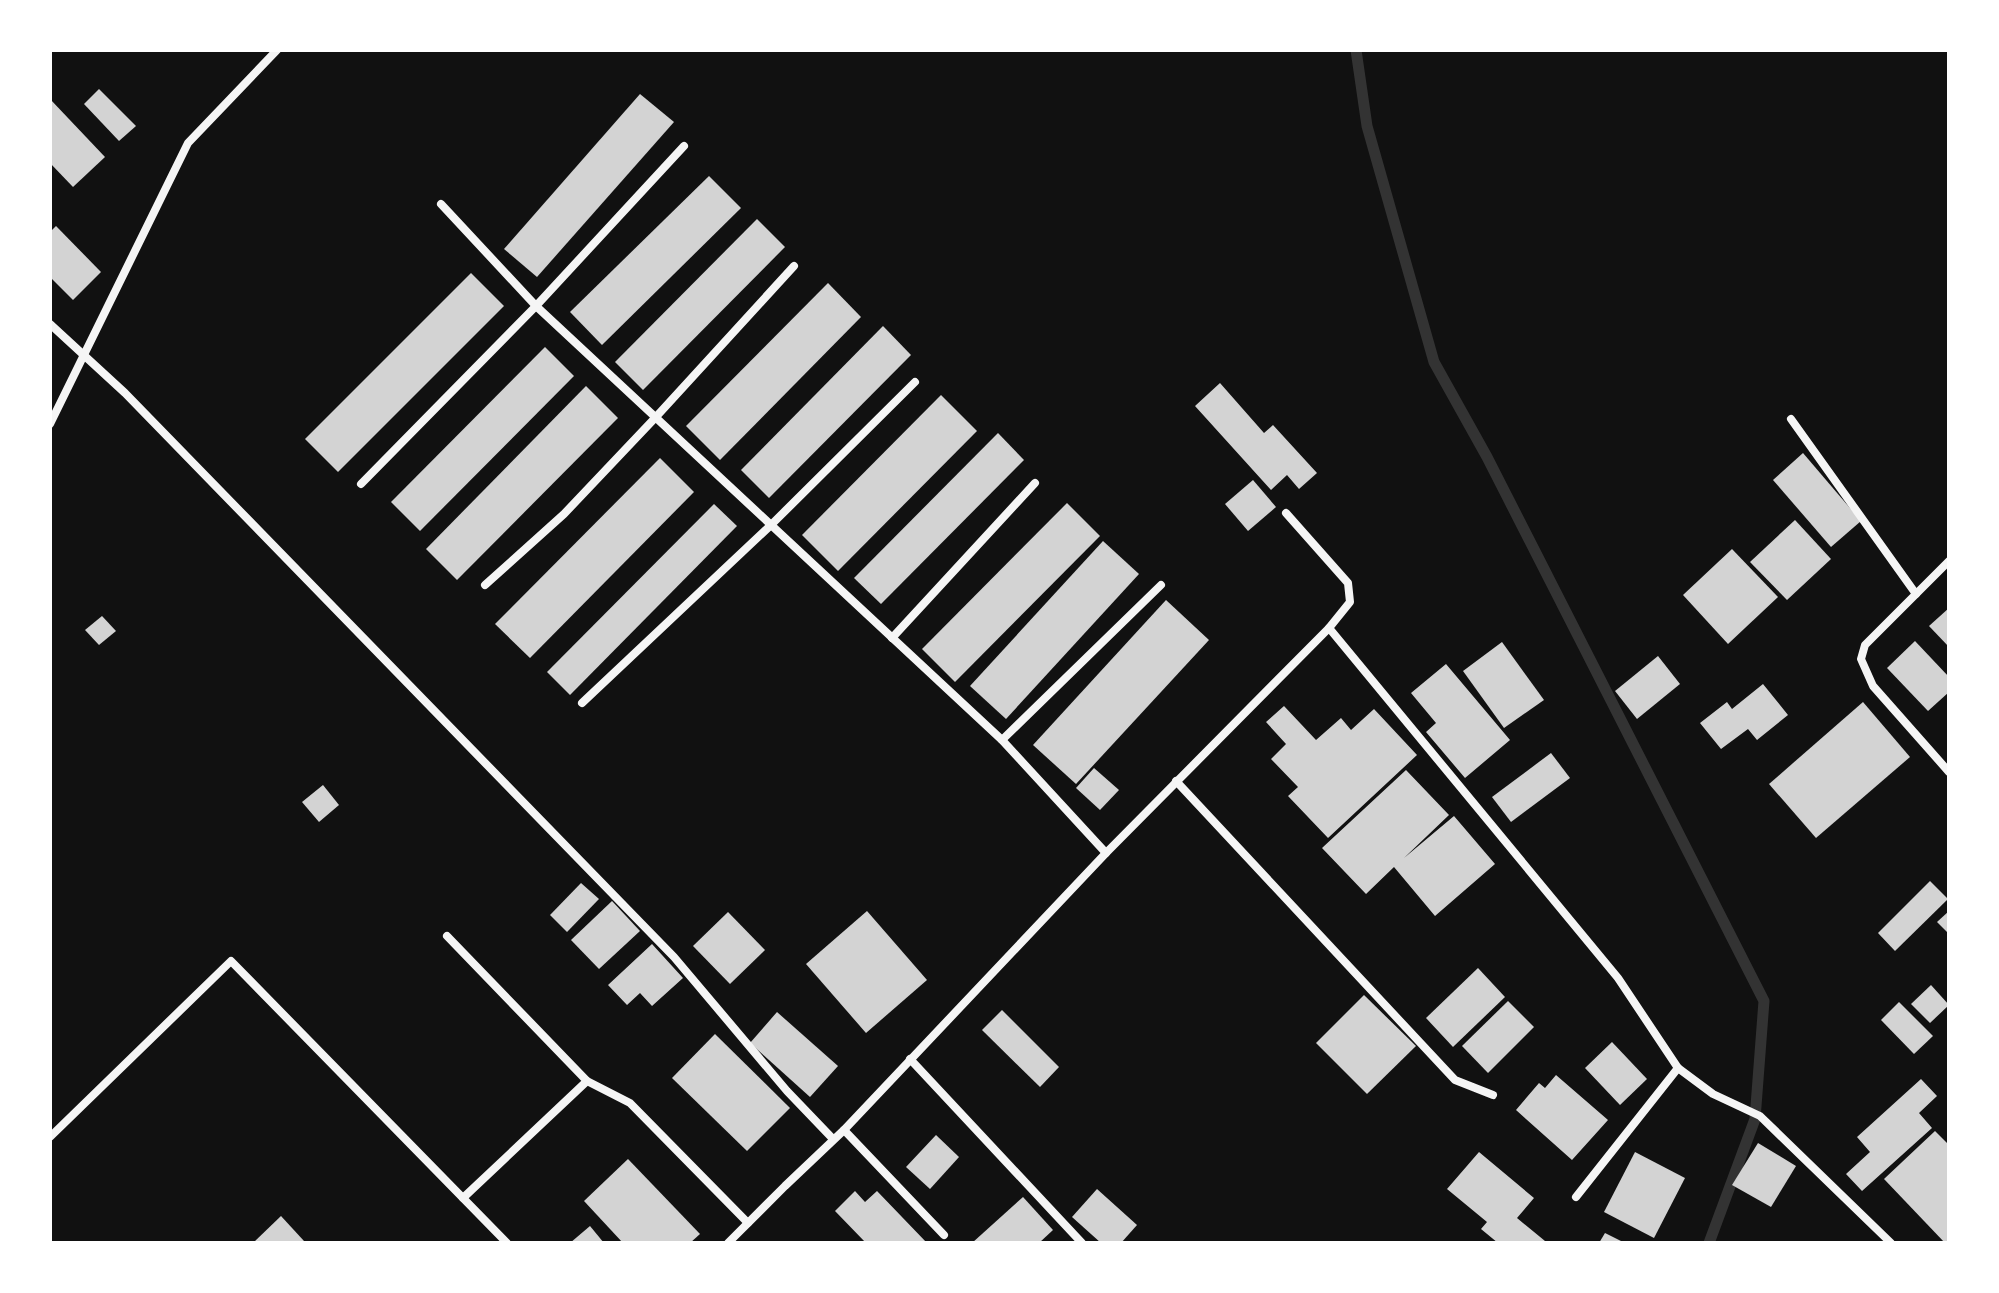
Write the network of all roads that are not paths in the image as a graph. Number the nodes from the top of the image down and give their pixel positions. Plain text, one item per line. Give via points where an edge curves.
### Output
1 (277, 50) edge
2 (684, 146) dead end
3 (441, 204) dead end
4 (794, 266) dead end
5 (536, 306) junction
6 (50, 324) edge
7 (83, 355) junction
8 (915, 382) dead end
9 (655, 418) junction
10 (1791, 419) dead end
11 (50, 424) edge
12 (1035, 483) dead end
13 (361, 484) dead end
14 (1286, 513) dead end
15 (771, 525) junction
16 (1949, 561) edge
17 (485, 585) dead end
18 (1161, 585) dead end
19 (1916, 594) junction
20 (1329, 628) junction
21 (892, 638) junction
22 (582, 703) dead end
23 (1002, 740) junction
24 (1949, 772) edge
25 (1176, 781) junction
26 (1106, 853) junction
27 (447, 936) dead end
28 (910, 1059) junction
29 (1678, 1068) junction
30 (587, 1081) junction
31 (1493, 1095) dead end
32 (844, 1130) junction
33 (50, 1137) edge
34 (833, 1139) junction
35 (1576, 1197) dead end
36 (463, 1198) junction
37 (748, 1223) junction
38 (944, 1235) dead end
39 (507, 1243) edge
40 (728, 1243) edge
41 (1082, 1243) edge
42 (1891, 1243) edge

1 - 7 street via 188,143
2 - 5 street
3 - 5 street
4 - 9 street
5 - 9 street
5 - 13 street
6 - 7 street
7 - 11 street
7 - 34 street via 674,957
8 - 15 street
9 - 15 street
9 - 17 street via 564,514
10 - 19 street
12 - 21 street
14 - 20 street via 1348,583 1350,602
15 - 21 street
15 - 22 street
16 - 19 street
18 - 23 street
19 - 24 street via 1865,645 1861,659 1873,686
20 - 25 street
20 - 29 street via 1618,978
21 - 23 street
23 - 26 street
25 - 26 street
25 - 31 street via 1455,1080
26 - 28 street
27 - 30 street
28 - 32 street
28 - 41 street
29 - 35 street
29 - 42 street via 1713,1094 1760,1116
30 - 36 street
30 - 37 street via 630,1103
32 - 34 street
32 - 38 street
33 - 36 street via 231,961
34 - 37 street
36 - 39 street
37 - 40 street

